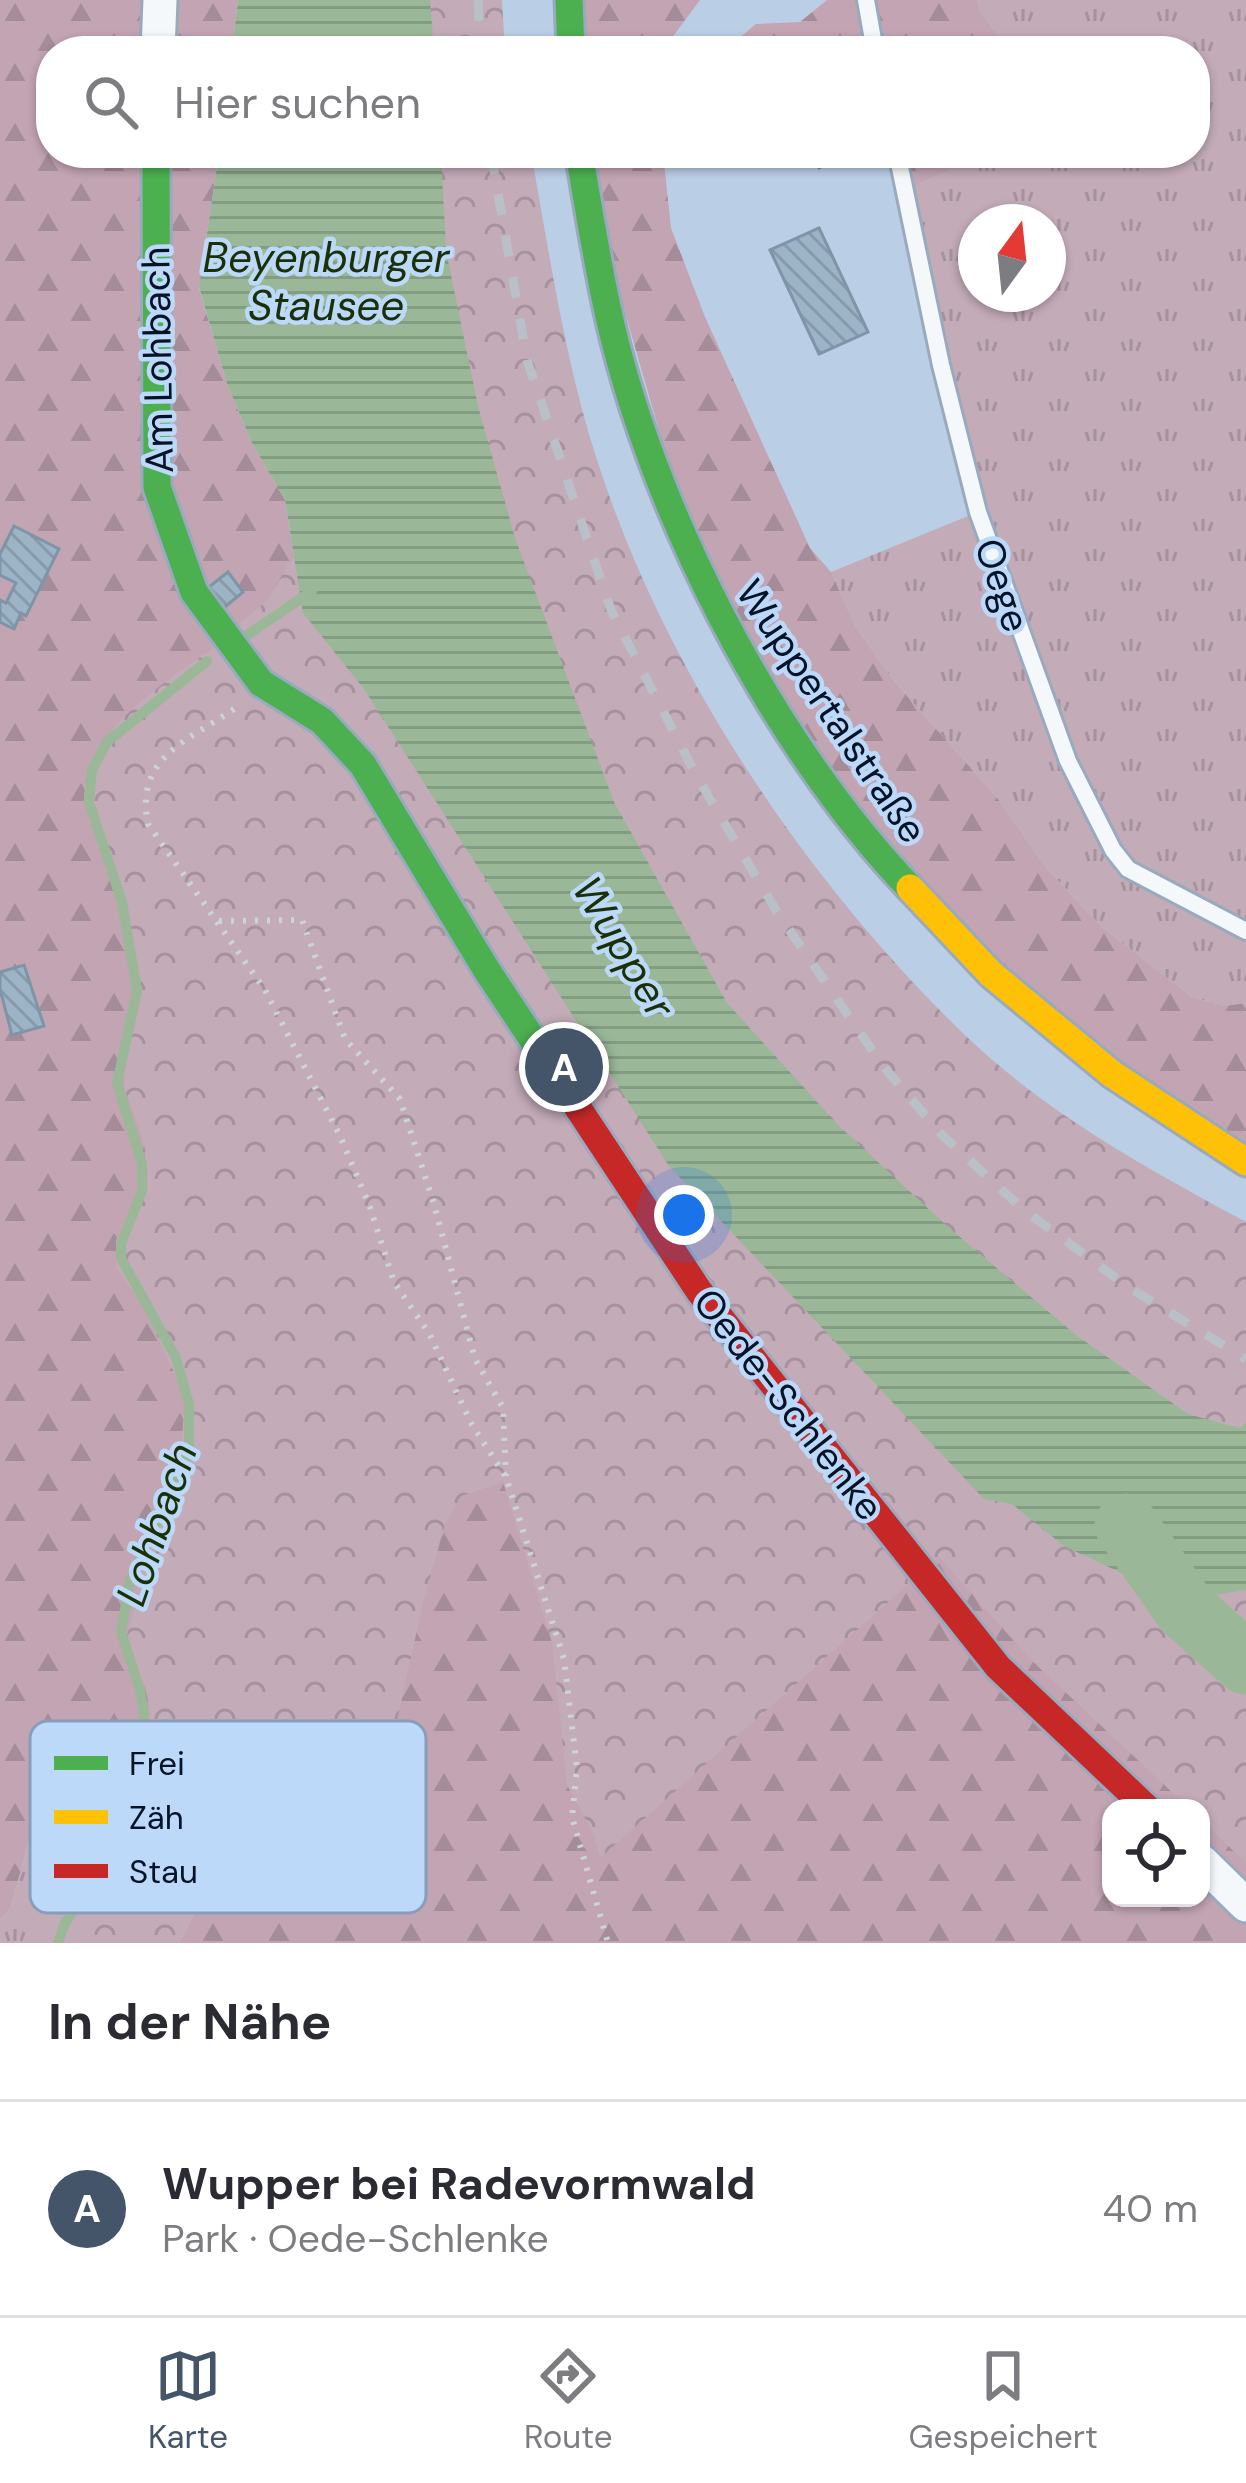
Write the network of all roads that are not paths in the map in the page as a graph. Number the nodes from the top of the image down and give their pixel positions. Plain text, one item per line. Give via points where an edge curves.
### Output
1 (160, 0) edge
2 (569, 0) edge
3 (866, 0) edge
4 (159, 36) edge
5 (570, 36) edge
6 (872, 36) edge
7 (156, 168) edge
8 (581, 168) edge
9 (900, 168) edge
10 (261, 682) joint
11 (1246, 931) edge
12 (1244, 1159) edge
13 (1137, 1799) edge
14 (1210, 1870) edge
15 (1246, 1906) edge

1 - 4 street
2 - 5 street
3 - 6 lane
7 - 10 street, Am Lohbach via 157,487 194,592
8 - 12 street, Wuppertalstraße via 598,270 641,431 707,597 753,676 860,835 954,940 1057,1031
9 - 11 lane, Oege via 978,512 1068,761 1128,869
10 - 13 street, Oede-Schlenke via 322,721 363,765 486,969 699,1291 998,1667
14 - 15 street

